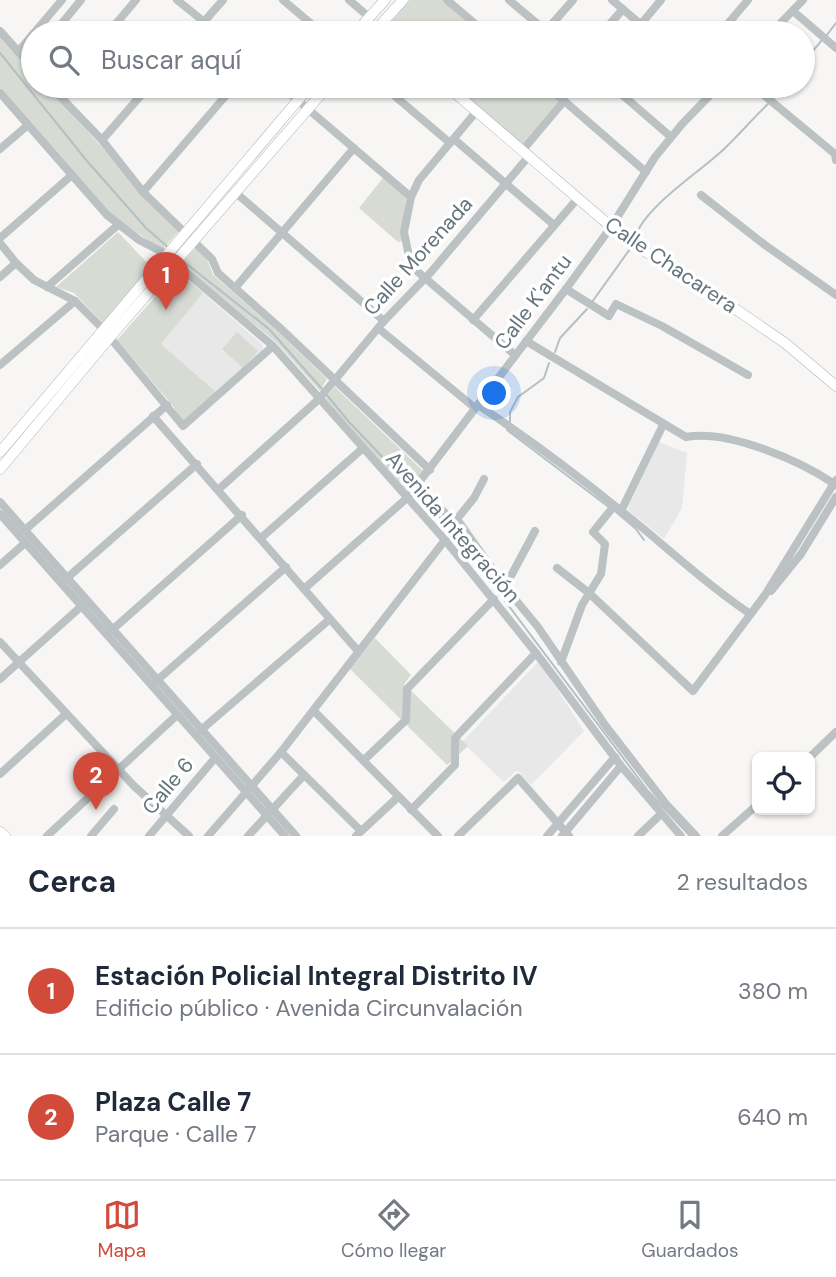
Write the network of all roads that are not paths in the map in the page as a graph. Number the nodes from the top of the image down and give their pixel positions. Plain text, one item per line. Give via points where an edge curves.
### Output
1 (62, 0) edge
2 (81, 0) edge
3 (136, 0) edge
4 (177, 0) edge
5 (223, 0) edge
6 (283, 0) edge
7 (349, 0) edge
8 (385, 0) edge
9 (403, 0) edge
10 (447, 0) edge
11 (509, 0) edge
12 (573, 0) edge
13 (612, 0) edge
14 (661, 0) edge
15 (748, 0) edge
16 (803, 0) edge
17 (623, 9) junction
18 (793, 11) junction
19 (369, 17) junction
20 (45, 21) edge
21 (64, 21) edge
22 (118, 21) edge
23 (203, 21) edge
24 (205, 21) edge
25 (308, 21) edge
26 (366, 21) edge
27 (372, 21) edge
28 (387, 21) edge
29 (472, 21) edge
30 (533, 21) edge
31 (555, 21) edge
32 (612, 21) edge
33 (637, 21) edge
34 (643, 21) edge
35 (730, 21) edge
36 (783, 21) edge
37 (805, 21) edge
38 (815, 30) edge
39 (0, 31) edge
40 (836, 48) edge
41 (21, 49) edge
42 (18, 52) junction
43 (21, 55) edge
44 (0, 93) edge
45 (61, 98) edge
46 (139, 98) edge
47 (224, 98) edge
48 (295, 98) edge
49 (318, 98) edge
50 (398, 98) edge
51 (460, 98) edge
52 (562, 98) edge
53 (626, 98) edge
54 (706, 98) edge
55 (767, 98) edge
56 (297, 100) junction
57 (565, 101) junction
58 (308, 109) junction
59 (476, 112) junction
60 (28, 125) junction
61 (671, 137) junction
62 (102, 140) junction
63 (452, 141) junction
64 (354, 148) junction
65 (0, 149) edge
66 (525, 153) junction
67 (836, 155) edge
68 (646, 172) junction
69 (72, 175) junction
70 (505, 183) junction
71 (143, 192) junction
72 (236, 193) junction
73 (701, 195) dead end
74 (411, 197) junction
75 (578, 198) junction
76 (119, 224) junction
77 (554, 225) junction
78 (611, 227) junction
79 (184, 232) junction
80 (282, 233) junction
81 (0, 240) edge
82 (195, 241) junction
83 (169, 251) junction
84 (179, 259) junction
85 (16, 263) junction
86 (0, 277) edge
87 (423, 279) junction
88 (47, 287) junction
89 (235, 288) junction
90 (566, 289) junction
91 (836, 295) edge
92 (75, 301) junction
93 (473, 320) junction
94 (381, 324) junction
95 (107, 333) junction
96 (527, 341) junction
97 (273, 346) junction
98 (515, 355) junction
99 (0, 365) edge
100 (748, 375) dead end
101 (334, 379) junction
102 (836, 386) edge
103 (319, 399) junction
104 (167, 405) junction
105 (477, 407) junction
106 (153, 416) junction
107 (663, 425) junction
108 (362, 449) junction
109 (0, 452) edge
110 (197, 464) junction
111 (0, 469) edge
112 (430, 470) junction
113 (484, 479) dead end
114 (835, 483) edge
115 (219, 489) junction
116 (413, 490) junction
117 (836, 497) edge
118 (0, 502) edge
119 (618, 508) junction
120 (0, 514) edge
121 (242, 515) junction
122 (457, 519) junction
123 (25, 530) junction
124 (535, 531) dead end
125 (261, 538) junction
126 (445, 540) junction
127 (25, 543) junction
128 (0, 565) edge
129 (286, 567) junction
130 (557, 568) dead end
131 (67, 578) junction
132 (505, 587) junction
133 (304, 589) junction
134 (589, 593) junction
135 (765, 595) junction
136 (494, 599) junction
137 (85, 604) junction
138 (750, 613) junction
139 (330, 619) junction
140 (112, 629) junction
141 (0, 642) edge
142 (358, 652) junction
143 (536, 653) junction
144 (561, 662) junction
145 (19, 663) junction
146 (0, 679) edge
147 (153, 683) junction
148 (314, 711) junction
149 (66, 714) junction
150 (177, 715) junction
151 (201, 730) junction
152 (836, 732) edge
153 (281, 752) junction
154 (815, 752) edge
155 (615, 757) junction
156 (215, 758) junction
157 (364, 760) junction
158 (621, 766) junction
159 (120, 769) junction
160 (0, 774) edge
161 (304, 775) junction
162 (254, 786) junction
163 (246, 792) junction
164 (398, 797) junction
165 (114, 809) dead end
166 (411, 810) junction
167 (752, 810) edge
168 (270, 812) junction
169 (662, 814) junction
170 (167, 815) junction
171 (557, 824) junction
172 (0, 832) edge
173 (727, 833) edge
174 (358, 834) edge
175 (565, 835) edge
176 (5, 836) edge
177 (47, 836) edge
178 (91, 836) edge
179 (149, 836) edge
180 (189, 836) edge
181 (208, 836) edge
182 (248, 836) edge
183 (285, 836) edge
184 (296, 836) edge
185 (438, 836) edge
186 (458, 836) edge
187 (547, 836) edge
188 (638, 836) edge
189 (681, 836) edge
190 (696, 836) edge
191 (740, 836) edge

1 - 20 street
2 - 21 street
3 - 22 street
4 - 23 street
5 - 24 street
6 - 25 street
7 - 19 street
8 - 19 main road
9 - 28 main road
10 - 29 street
11 - 30 street
12 - 31 street
13 - 17 street
14 - 34 street
15 - 35 street
16 - 18 street
17 - 32 street
17 - 33 street
18 - 36 street
18 - 37 street
19 - 26 main road
19 - 27 main road
38 - 40 street
39 - 42 street
41 - 42 street
42 - 43 street
44 - 60 street
45 - 62 street, Avenida Integración
46 - 62 street
47 - 71 street
48 - 56 street
49 - 58 main road
50 - 63 street
51 - 59 main road, Calle Chacarera
52 - 57 street
53 - 61 street
54 - 61 street, Calle K'antu
55 - 67 street
56 - 58 street
56 - 79 main road
57 - 66 street, Calle Morenada
57 - 68 street
58 - 64 street
58 - 72 main road
59 - 63 street
59 - 66 main road, Calle Chacarera
60 - 65 street
60 - 69 street
61 - 68 street, Calle K'antu
62 - 71 street, Avenida Integración
63 - 70 street
63 - 74 street via 419,180
64 - 74 street
64 - 80 street
66 - 70 street, Calle Morenada
66 - 75 main road, Calle Chacarera
68 - 78 street, Calle K'antu
69 - 76 street
69 - 81 street
70 - 77 street
70 - 87 street, Calle Morenada
71 - 79 street, Avenida Integración
72 - 80 street
72 - 82 main road
73 - 91 street
74 - 87 street via 404,232 411,266
75 - 77 street
75 - 78 main road, Calle Chacarera
76 - 83 street via 139,240
76 - 88 street
77 - 93 street
78 - 90 street, Calle K'antu
78 - 102 main road, Calle Chacarera via 786,343
79 - 82 street, Avenida Integración
79 - 83 main road
80 - 89 street
80 - 94 street
81 - 85 street
82 - 84 main road
82 - 89 street, Avenida Integración
83 - 95 main road
84 - 95 main road
84 - 97 street, Avenida Integración
85 - 86 street
85 - 88 street
87 - 93 street
87 - 94 street, Calle Morenada
88 - 92 street
89 - 101 street, Avenida Integración
90 - 96 street, Calle K'antu
90 - 100 street via 609,316 616,304
92 - 95 street
92 - 99 street
93 - 98 street
94 - 101 street, Calle Morenada
94 - 105 street
95 - 104 street
95 - 109 main road
95 - 111 main road
96 - 98 street, Calle K'antu
96 - 107 street
97 - 103 street, Avenida Integración
97 - 104 street via 183,426
98 - 105 street, Calle K'antu
101 - 103 street, Calle Morenada
101 - 112 street, Avenida Integración
103 - 108 street, Avenida Integración
103 - 115 street, Calle Morenada
104 - 106 street
105 - 112 street, Calle K'antu
105 - 119 street via 518,432
106 - 110 street
106 - 123 street
107 - 114 street via 686,437 743,443 792,459
107 - 119 street
108 - 116 street, Avenida Integración
108 - 125 street
110 - 115 street
110 - 131 street
112 - 116 street, Calle K'antu
113 - 122 street
114 - 135 street
115 - 121 street
116 - 122 street, Avenida Integración
116 - 126 street, Avenida Integración
116 - 133 street, Calle K'antu
117 - 135 street via 801,554 775,589
118 - 123 street
119 - 134 street via 593,532 605,544 601,574
119 - 138 street
120 - 127 street
121 - 125 street
121 - 140 street
122 - 132 street, Avenida Integración
123 - 131 street
124 - 132 street
125 - 129 street
126 - 136 street, Avenida Integración
126 - 142 street
127 - 128 street
127 - 137 street
129 - 133 street
129 - 147 street
130 - 134 street
131 - 137 street
132 - 144 street, Avenida Integración
133 - 139 street
134 - 138 street via 693,691
134 - 144 street
135 - 138 street
136 - 143 street, Avenida Integración
136 - 157 street via 407,689 406,720
137 - 140 street
137 - 145 street
137 - 147 street
139 - 142 street
139 - 151 street
140 - 147 street
141 - 145 street
142 - 148 street
143 - 155 street, Avenida Integración
143 - 166 street via 455,738 455,765
144 - 190 street, Avenida Integración via 666,804
145 - 146 street
145 - 149 street
147 - 150 street
147 - 151 street
148 - 153 street
148 - 157 street
149 - 159 street
149 - 160 street
150 - 156 street
150 - 159 street
151 - 162 street
152 - 154 street
153 - 161 street
153 - 162 street
155 - 158 street, Avenida Integración
155 - 171 street
156 - 163 street
156 - 170 street, Calle 6
157 - 164 street
158 - 169 street, Avenida Integración
158 - 175 street
159 - 170 street
159 - 177 street
161 - 168 street
161 - 174 street
162 - 163 street
162 - 168 street
163 - 168 street
163 - 181 street
164 - 166 street
164 - 174 street
165 - 178 street
166 - 185 street
167 - 173 street
168 - 182 street
168 - 183 street
168 - 184 street
169 - 188 street
169 - 189 street, Avenida Integración
170 - 179 street, Calle 6
170 - 180 street
171 - 175 street
171 - 186 street via 518,778
171 - 187 street
172 - 176 main road
173 - 191 street

